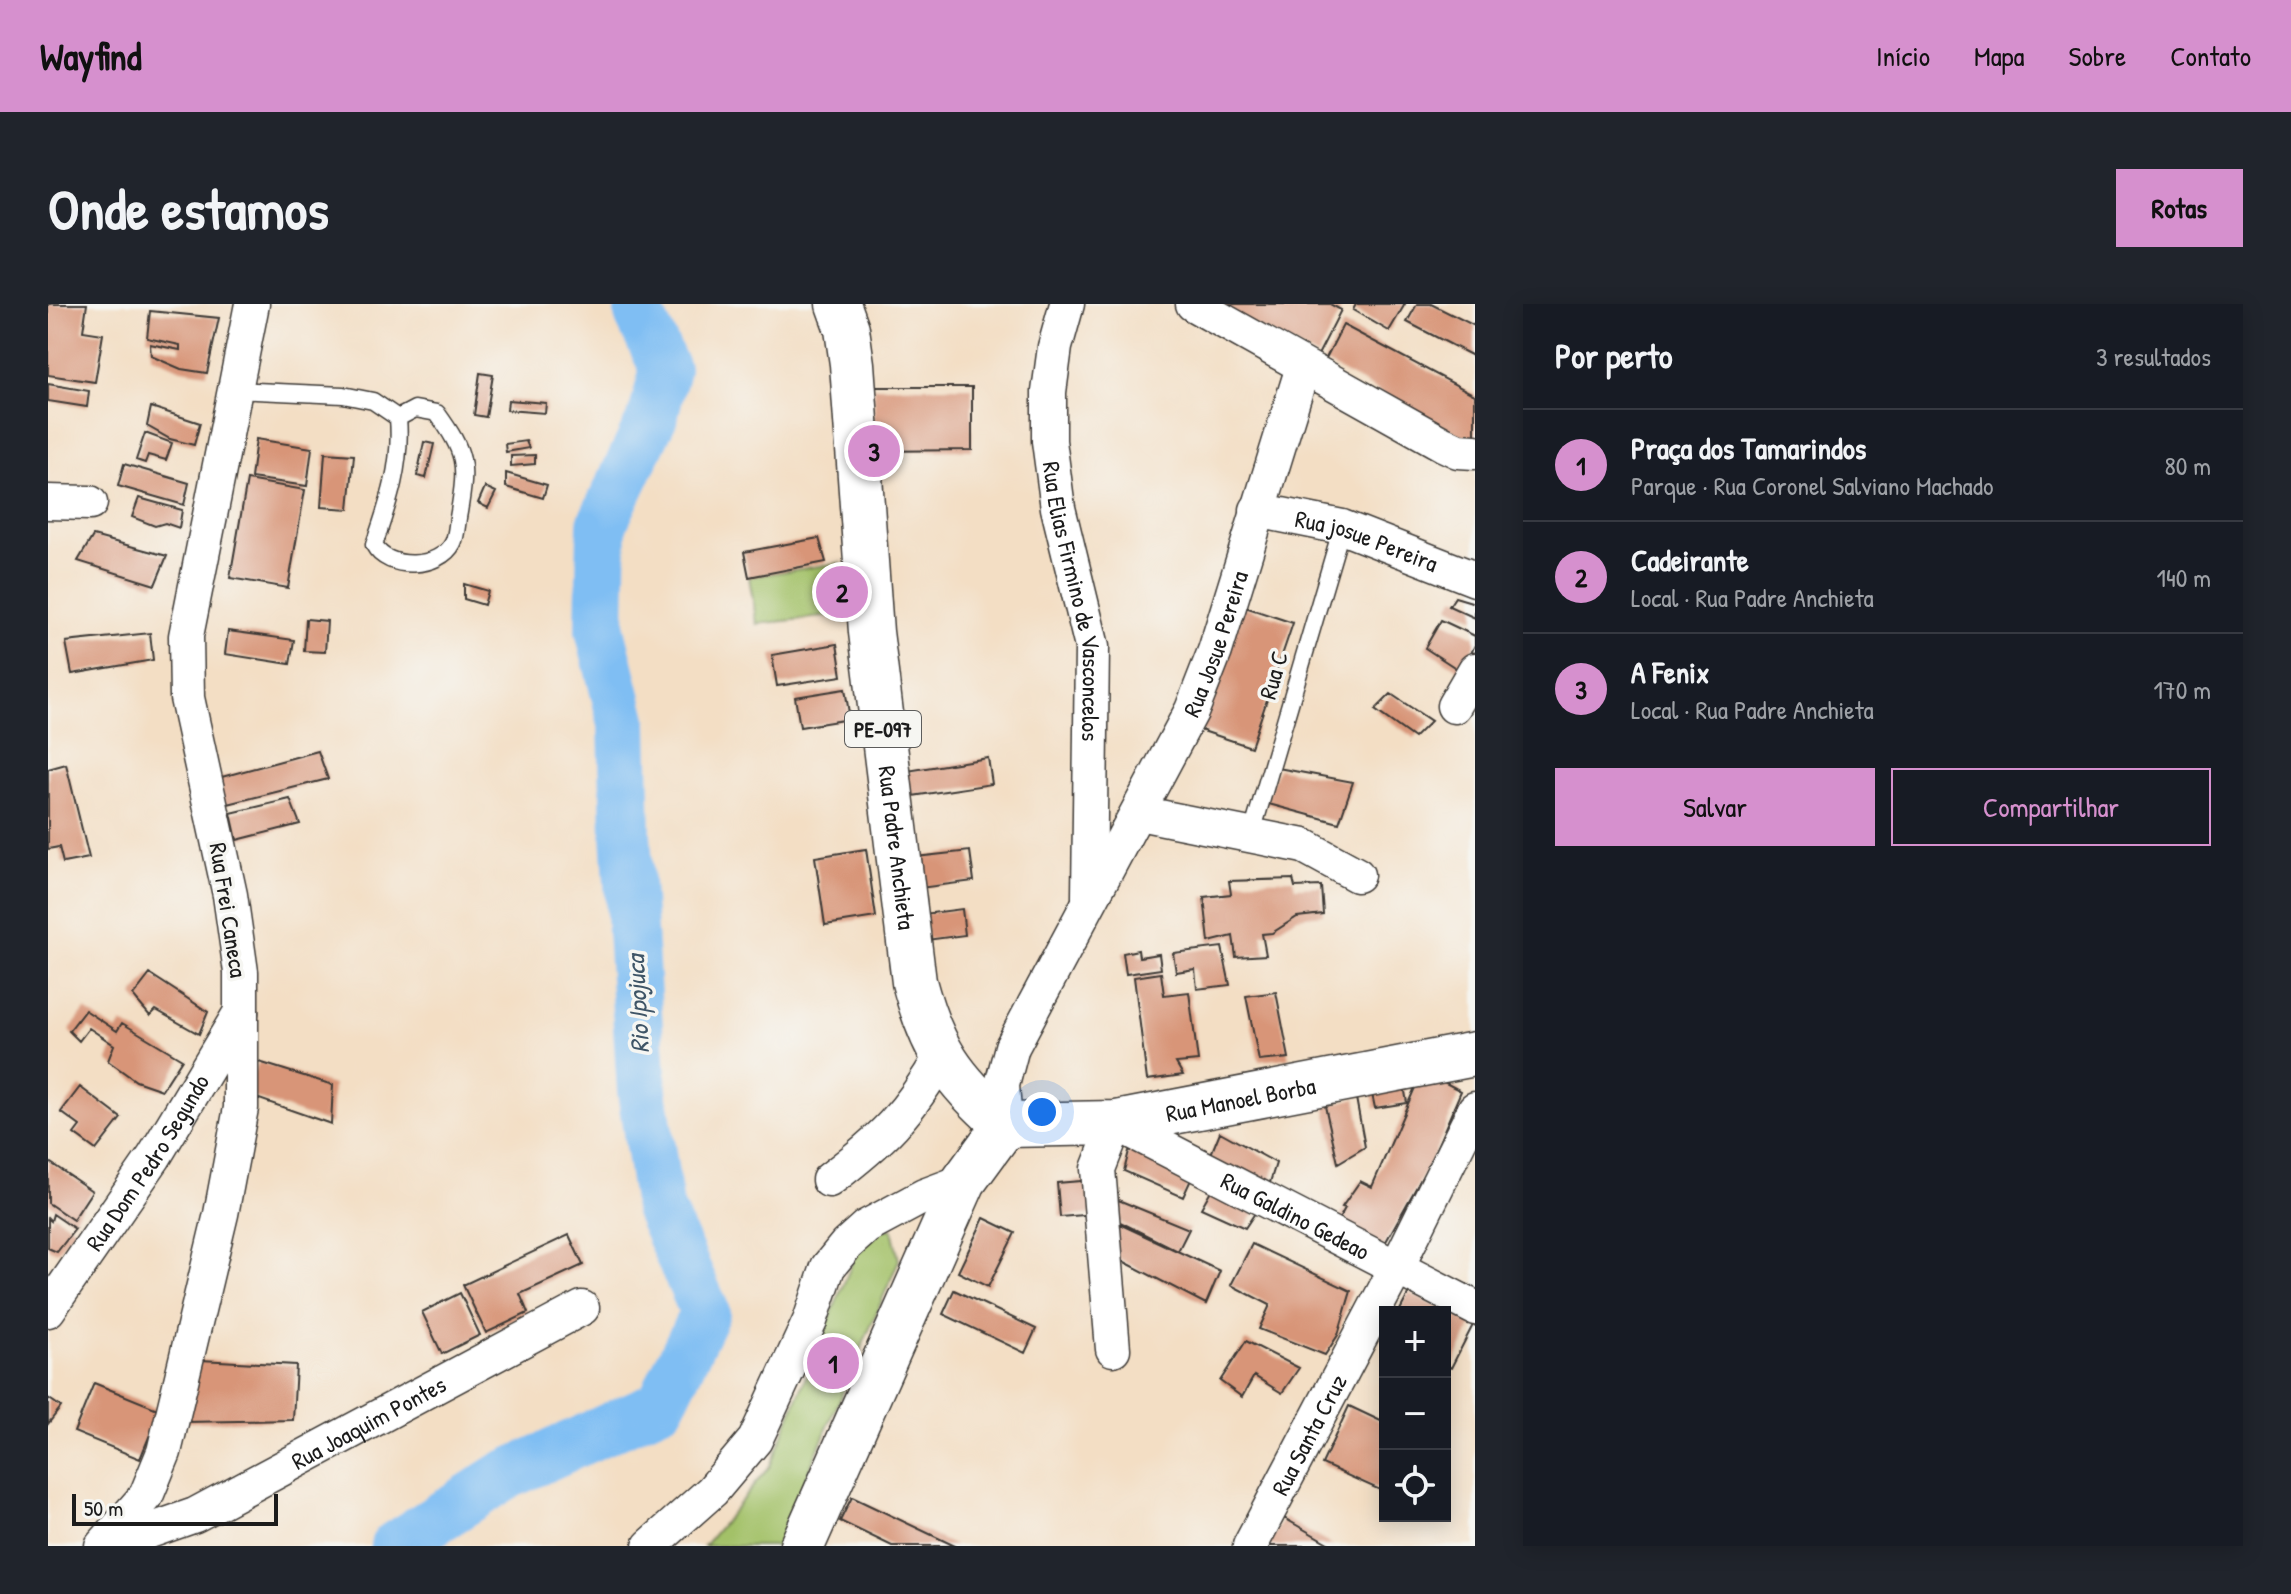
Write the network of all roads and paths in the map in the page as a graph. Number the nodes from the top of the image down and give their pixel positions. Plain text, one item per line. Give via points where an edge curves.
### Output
1 (252, 304) edge
2 (838, 304) edge
3 (1067, 304) edge
4 (1193, 304) edge
5 (1303, 367) junction
6 (234, 390) junction
7 (398, 418) junction
8 (1475, 452) edge
9 (48, 502) edge
10 (90, 503) dead end
11 (1257, 510) junction
12 (1342, 527) junction
13 (1475, 579) edge
14 (1475, 670) edge
15 (1454, 706) dead end
16 (1139, 813) junction
17 (1251, 836) junction
18 (1357, 875) dead end
19 (1089, 903) junction
20 (241, 1011) junction
21 (1475, 1054) edge
22 (942, 1055) junction
23 (1475, 1109) edge
24 (1116, 1123) junction
25 (1005, 1125) junction
26 (829, 1180) dead end
27 (964, 1181) junction
28 (1396, 1269) junction
29 (582, 1308) dead end
30 (1475, 1308) edge
31 (48, 1310) edge
32 (1113, 1349) dead end
33 (104, 1546) edge
34 (650, 1546) edge
35 (802, 1546) edge
36 (1250, 1546) edge

1 - 6 street, Rua Frei Caneca
2 - 22 main road, Rua Padre Anchieta / PE-097 via 852,364 871,632 914,982 930,1036
3 - 19 street, Rua Elias Firmino de Vasconcelos via 1049,392 1049,441 1058,508 1092,647
4 - 5 street
5 - 8 street via 1458,451
5 - 11 street, Rua Josue Pereira
6 - 7 lane via 343,395 373,401
6 - 20 street, Rua Frei Caneca via 184,668 230,895
7 - 7 lane via 395,479 374,545 388,559 436,560 453,543 466,469 454,437 437,413 415,409
9 - 10 street
11 - 12 street, Rua josue Pereira
11 - 16 street, Rua Josue Pereira via 1215,651 1192,710
12 - 13 street, Rua josue Pereira
12 - 17 lane, Rua C
14 - 15 street
16 - 17 street
16 - 19 street, Rua Josue Pereira
17 - 18 street via 1304,846
19 - 25 street, Rua Josue Pereira via 1012,1047 1002,1085
20 - 31 street, Rua Dom Pedro Segundo via 154,1157
20 - 33 street, Rua Frei Caneca via 241,1108 164,1452 146,1496
21 - 24 main road, Rua Manoel Borba
22 - 25 main road, Rua Padre Anchieta / PE-097 via 964,1090
22 - 26 street via 916,1101 871,1148
23 - 28 street, Rua Santa Cruz
24 - 25 main road, Rua Manoel Borba
24 - 28 street, Rua Galdino Gedeao
24 - 32 street via 1098,1169
25 - 27 main road
27 - 34 street via 866,1227 828,1267 810,1321 755,1440 712,1491
27 - 35 main road
28 - 30 street, Rua Galdino Gedeao
28 - 36 street, Rua Santa Cruz
29 - 33 street, Rua Joaquim Pontes via 195,1515

